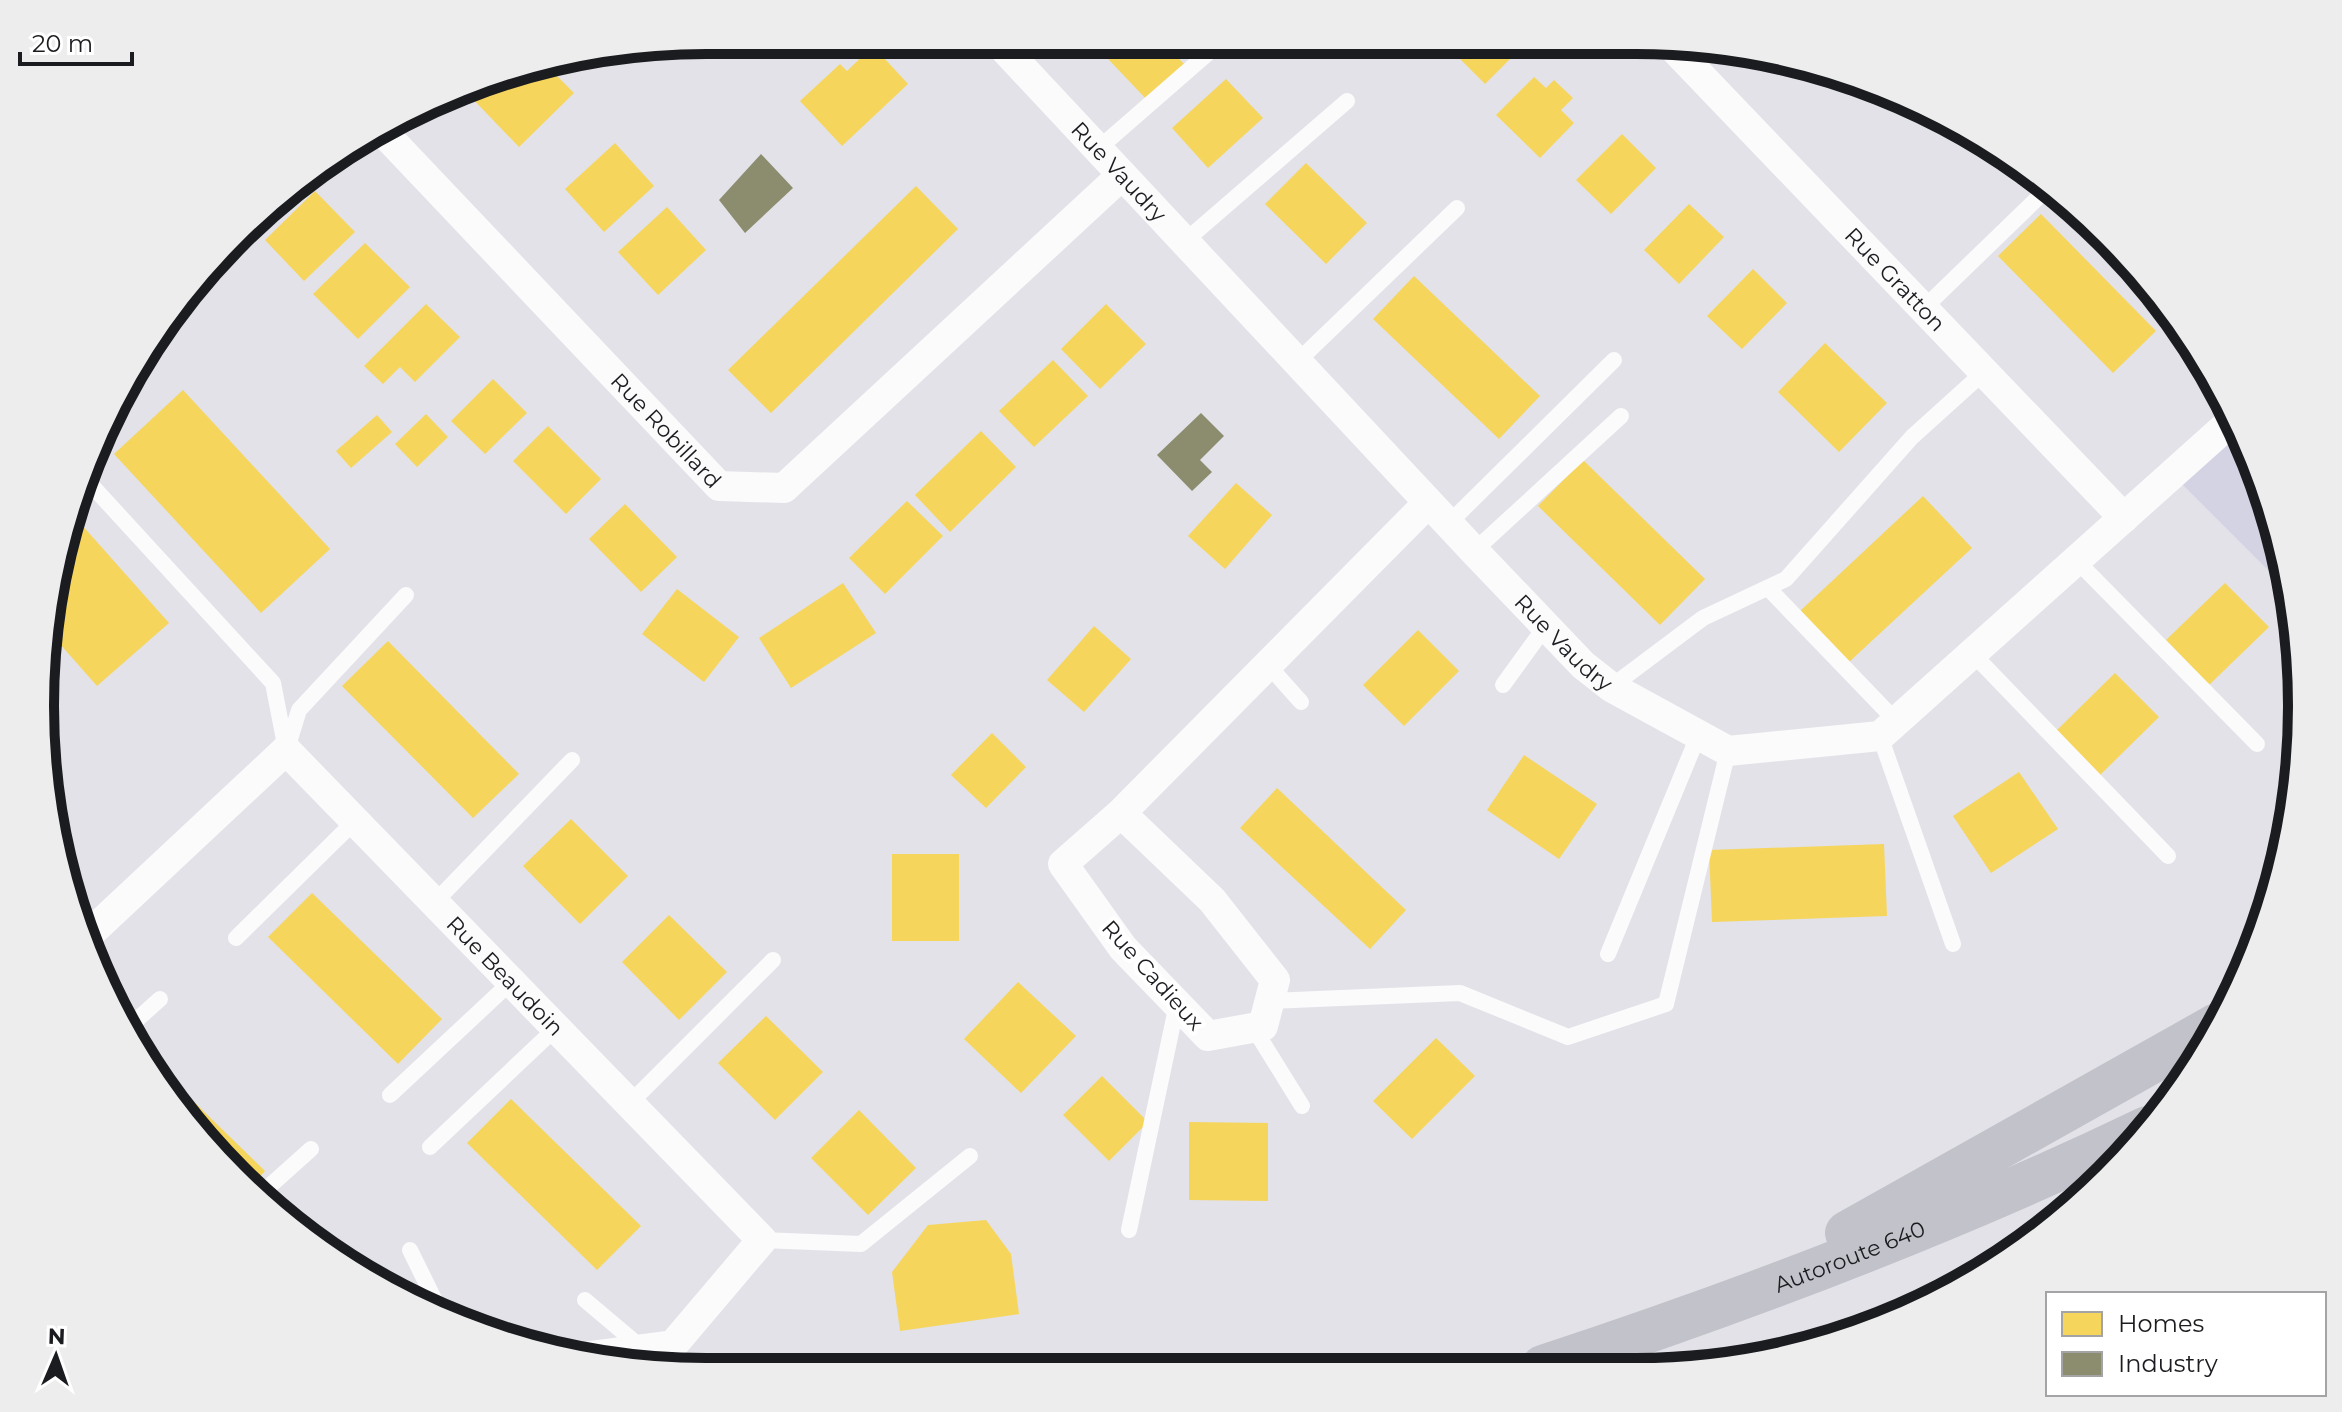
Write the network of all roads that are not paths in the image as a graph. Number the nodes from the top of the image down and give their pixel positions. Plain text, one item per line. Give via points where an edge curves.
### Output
1 (1009, 54) edge
2 (1207, 54) edge
3 (1681, 55) edge
4 (1347, 101) dead end
5 (388, 137) edge
6 (1098, 149) junction
7 (1122, 175) junction
8 (2041, 195) edge
9 (1457, 208) dead end
10 (1184, 242) junction
11 (1923, 309) junction
12 (1614, 360) dead end
13 (1297, 362) junction
14 (1984, 372) junction
15 (1621, 416) dead end
16 (2225, 427) edge
17 (93, 486) edge
18 (1438, 513) junction
19 (2124, 518) junction
20 (1474, 551) junction
21 (2076, 560) junction
22 (1768, 588) junction
23 (406, 595) dead end
24 (1545, 627) junction
25 (1972, 653) junction
26 (1268, 665) junction
27 (1503, 685) dead end
28 (1611, 687) junction
29 (1301, 702) dead end
30 (1888, 729) junction
31 (1698, 736) junction
32 (2257, 744) dead end
33 (286, 750) junction
34 (1728, 751) junction
35 (572, 760) dead end
36 (1121, 813) junction
37 (355, 821) junction
38 (2168, 856) dead end
39 (435, 902) junction
40 (91, 923) edge
41 (236, 938) dead end
42 (1953, 944) dead end
43 (1608, 954) dead end
44 (773, 960) dead end
45 (512, 981) junction
46 (160, 999) dead end
47 (1269, 1001) junction
48 (1177, 1004) junction
49 (135, 1021) edge
50 (1253, 1027) junction
51 (556, 1028) junction
52 (2199, 1035) edge
53 (390, 1095) dead end
54 (630, 1103) junction
55 (1302, 1106) dead end
56 (2124, 1139) edge
57 (430, 1147) dead end
58 (311, 1149) dead end
59 (970, 1156) dead end
60 (267, 1188) edge
61 (1129, 1230) dead end
62 (762, 1240) junction
63 (410, 1250) dead end
64 (434, 1298) edge
65 (585, 1300) dead end
66 (1709, 1310) junction
67 (643, 1349) junction
68 (621, 1352) edge
69 (1569, 1358) edge

1 - 6 street, Rue Vaudry
2 - 6 lane
3 - 11 street, Rue Gratton
4 - 10 lane
5 - 7 street, Rue Robillard via 719,486 784,488
6 - 7 street, Rue Vaudry
7 - 10 street, Rue Vaudry
8 - 11 lane
9 - 13 lane
10 - 13 street, Rue Vaudry
11 - 14 street, Rue Gratton
12 - 18 lane
13 - 18 street, Rue Vaudry
14 - 19 street, Rue Gratton
14 - 22 lane via 1912,437 1786,579
15 - 20 lane
16 - 19 street
17 - 33 lane via 273,683
18 - 20 street, Rue Vaudry
18 - 26 street, Rue Cadieux
19 - 21 street
20 - 24 street, Rue Vaudry
21 - 25 street
21 - 32 lane
22 - 28 lane via 1703,618
22 - 30 lane
23 - 33 lane via 299,710
24 - 27 lane
24 - 28 street, Rue Vaudry
25 - 30 street
25 - 38 lane
26 - 29 lane
26 - 36 street, Rue Cadieux
28 - 31 street, Rue Vaudry
30 - 34 street
30 - 42 lane
31 - 34 street, Rue Vaudry
31 - 43 lane
33 - 37 street, Rue Beaudoin
33 - 40 street
34 - 47 lane via 1666,1004 1568,1037 1460,993
35 - 39 lane
36 - 47 street via 1212,900 1270,973 1275,980
36 - 48 street, Rue Cadieux via 1063,864 1123,948
37 - 39 street, Rue Beaudoin
37 - 41 lane
39 - 45 street, Rue Beaudoin
44 - 54 lane
45 - 51 street, Rue Beaudoin
45 - 53 lane
46 - 49 lane
47 - 50 street via 1263,1026
48 - 50 street, Rue Cadieux via 1208,1036
48 - 61 lane
50 - 55 lane
51 - 54 street, Rue Beaudoin
51 - 57 lane
52 - 66 highway
54 - 62 street, Rue Beaudoin
56 - 66 highway, Autoroute 640 via 1855,1255
58 - 60 lane
59 - 62 lane via 861,1244
62 - 67 street via 673,1345
63 - 64 lane
65 - 67 lane
66 - 69 highway, Autoroute 640
67 - 68 street

